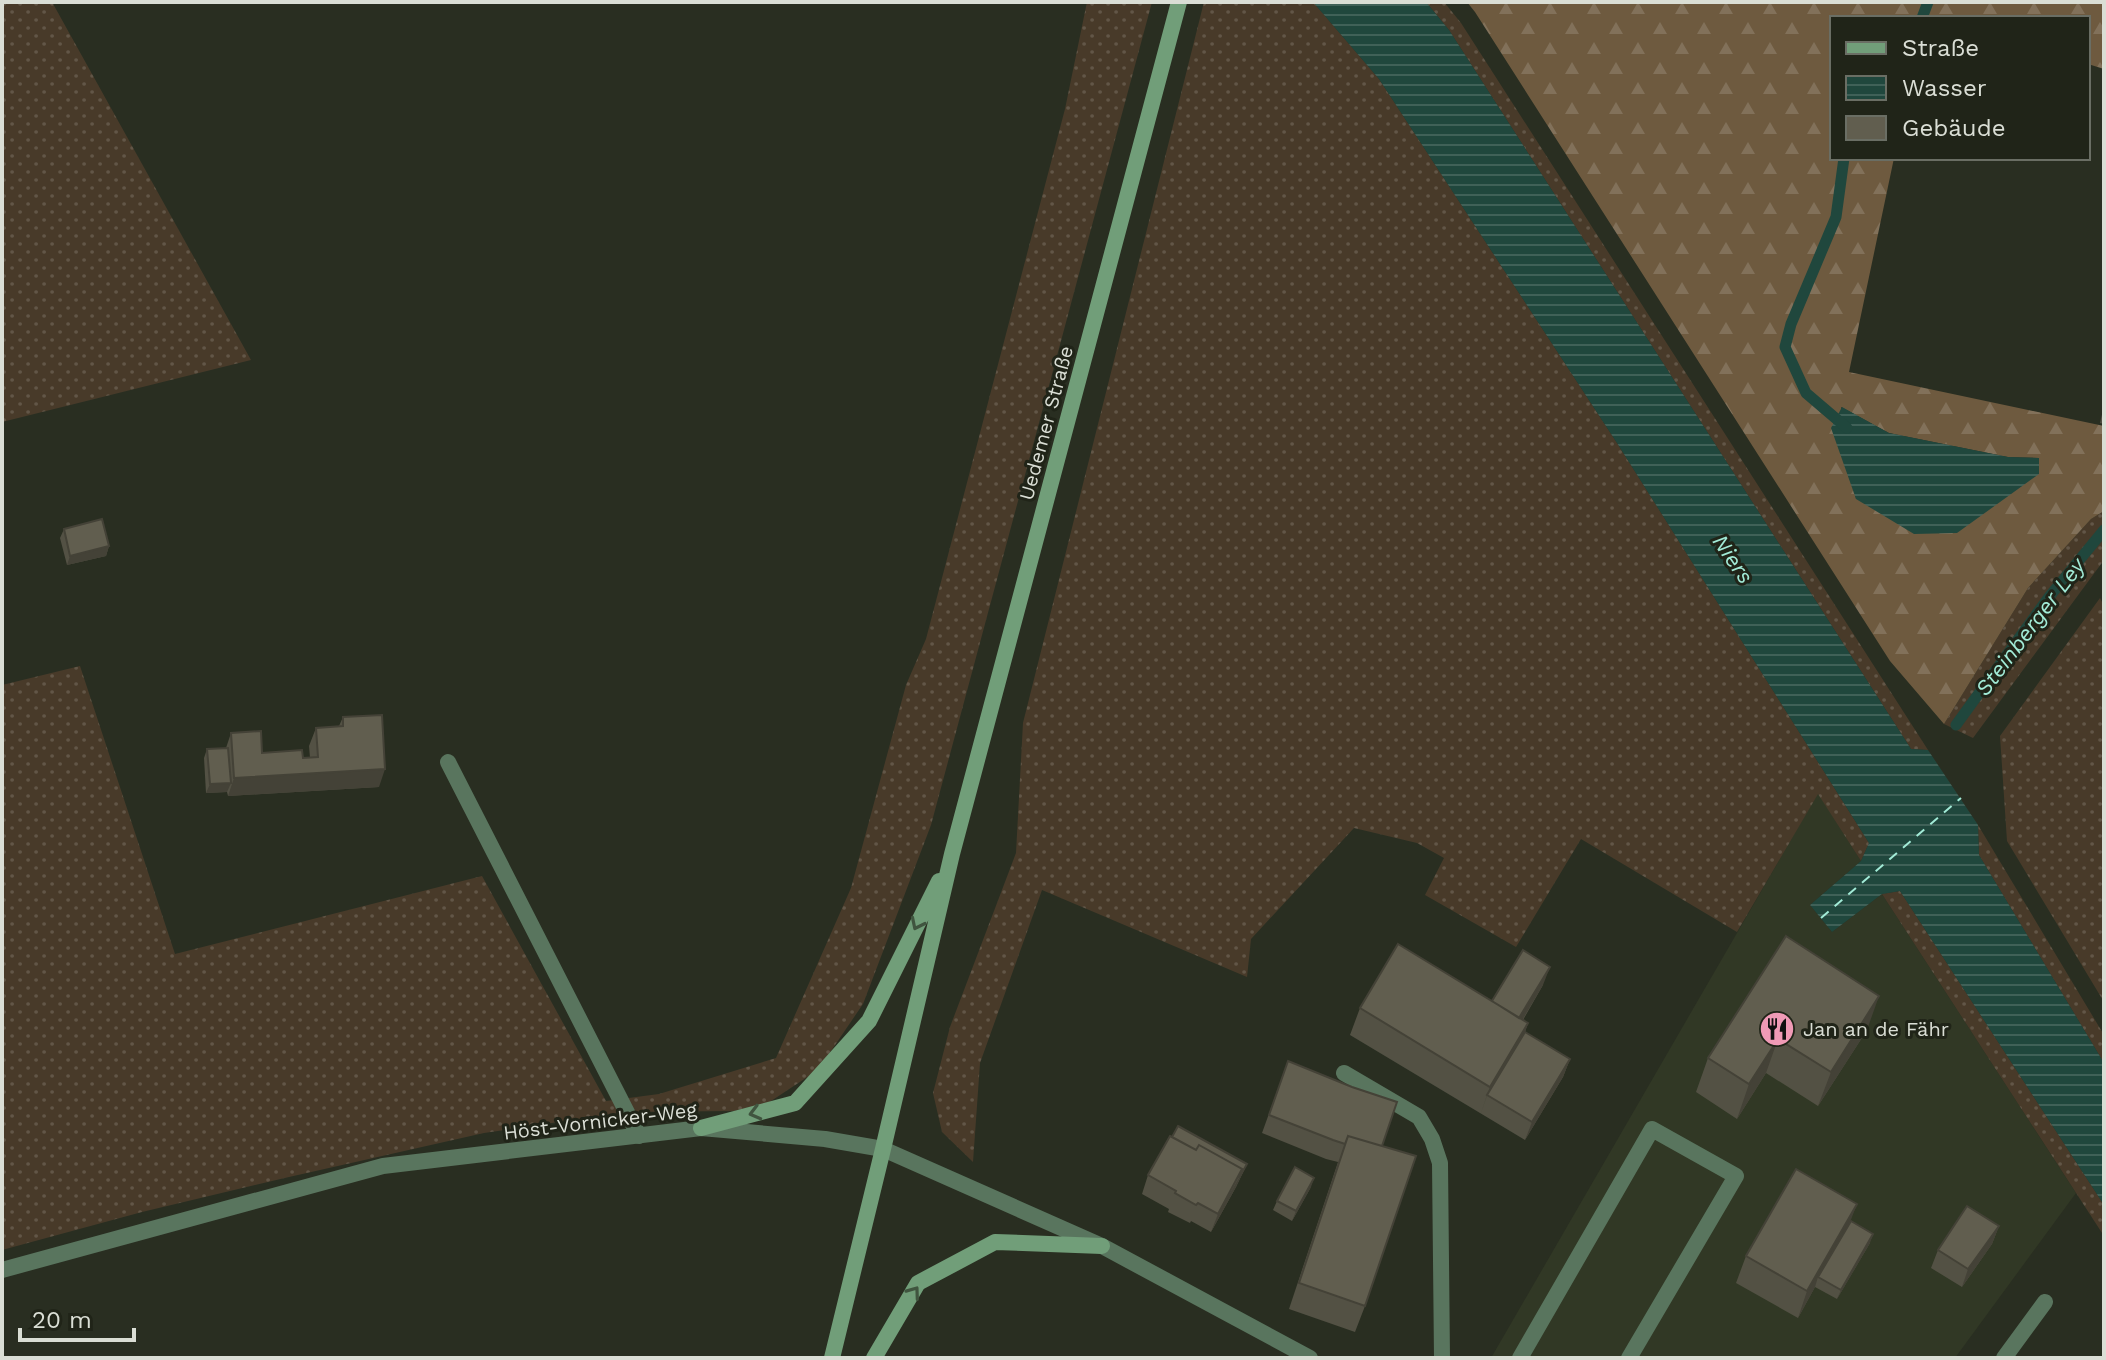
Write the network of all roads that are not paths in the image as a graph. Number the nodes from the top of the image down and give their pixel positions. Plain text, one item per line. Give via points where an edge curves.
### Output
1 (1179, 2) edge
2 (448, 762) dead end
3 (952, 854) junction
4 (1344, 1073) dead end
5 (701, 1128) junction
6 (639, 1136) junction
7 (883, 1149) junction
8 (1102, 1246) junction
9 (2, 1270) edge
10 (2045, 1302) dead end
11 (832, 1358) edge
12 (874, 1358) edge
13 (1310, 1358) edge
14 (1442, 1358) edge
15 (1520, 1358) edge
16 (1629, 1358) edge
17 (2004, 1358) edge

1 - 3 main road, Uedemer Straße
2 - 6 street
3 -> 5 main road via 869,1021 839,1055 795,1103
3 - 7 main road
4 - 14 street via 1419,1117 1432,1139 1440,1163
5 - 6 street, Höst-Vornicker-Weg
5 - 7 street, Höst-Vornicker-Weg
6 - 9 street, Höst-Vornicker-Weg via 383,1166
7 - 8 street, Höst-Vornicker-Weg
7 - 11 main road
12 -> 8 main road via 918,1283 995,1242
8 - 13 street, Höst-Vornicker-Weg
10 - 17 street
15 - 16 street via 1652,1129 1736,1176

